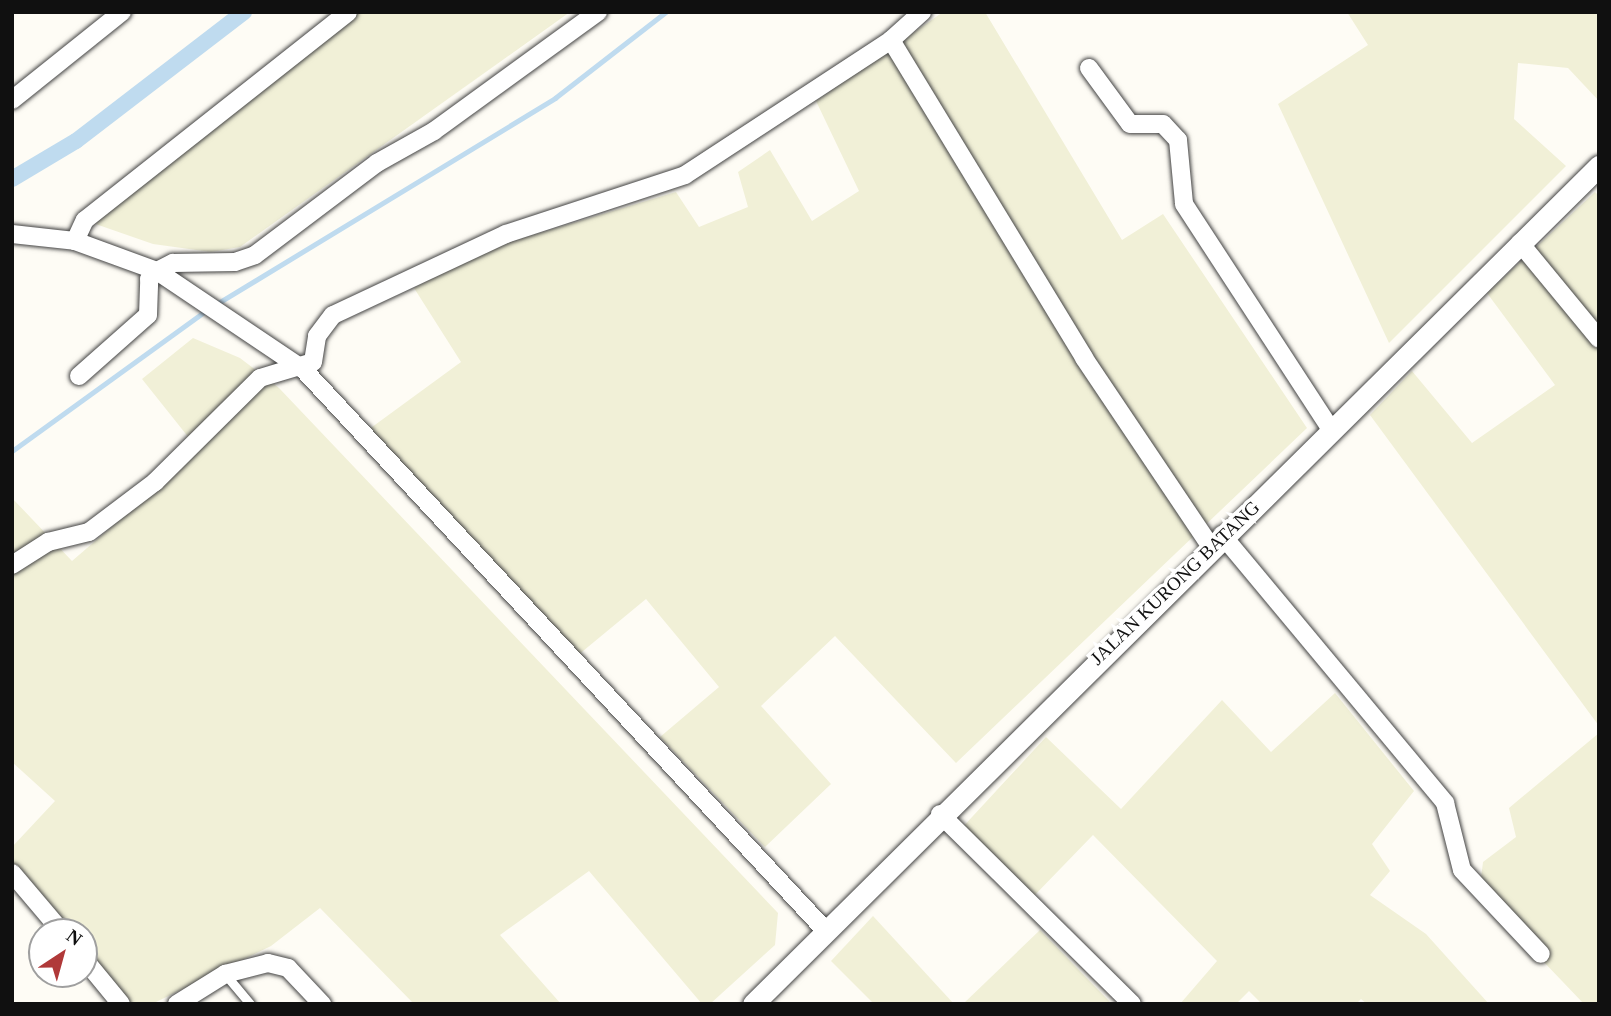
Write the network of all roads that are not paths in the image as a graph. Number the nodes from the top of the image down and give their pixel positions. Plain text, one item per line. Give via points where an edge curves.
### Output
1 (122, 12) edge
2 (348, 12) edge
3 (598, 12) edge
4 (922, 12) edge
5 (891, 40) junction
6 (1089, 68) dead end
7 (12, 100) edge
8 (1599, 166) edge
9 (14, 239) edge
10 (75, 241) junction
11 (1520, 243) junction
12 (157, 271) junction
13 (1599, 340) edge
14 (303, 369) junction
15 (79, 376) dead end
16 (1332, 431) junction
17 (1216, 541) junction
18 (12, 565) edge
19 (940, 814) junction
20 (12, 873) edge
21 (50, 918) edge
22 (825, 930) junction
23 (1541, 954) dead end
24 (225, 974) junction
25 (98, 975) edge
26 (121, 1004) edge
27 (177, 1004) edge
28 (250, 1004) edge
29 (322, 1004) edge
30 (753, 1004) edge
31 (1132, 1004) edge

1 - 7 street
2 - 10 street via 85,220
3 - 12 street via 434,131 377,163 255,255 235,262 173,263
4 - 5 street
5 - 14 street via 685,175 488,242 333,315 317,336 313,362
5 - 17 street via 1084,358
6 - 16 street via 1130,124 1163,124 1178,140 1184,204
8 - 11 street, JALAN KURONG BATANG
9 - 10 street
10 - 12 street
11 - 13 street
11 - 16 street, JALAN KURONG BATANG
12 - 14 street via 237,320
12 - 15 street via 149,279 148,316
14 - 18 street via 249,386 185,454 89,532 48,542
14 - 22 street
16 - 17 street, JALAN KURONG BATANG
17 - 19 street, JALAN KURONG BATANG
17 - 23 street via 1445,803 1462,870
19 - 22 street, JALAN KURONG BATANG
19 - 31 street
20 - 21 street
22 - 30 street, JALAN KURONG BATANG
24 - 27 street
24 - 28 lane
24 - 29 street via 279,964
25 - 26 street

